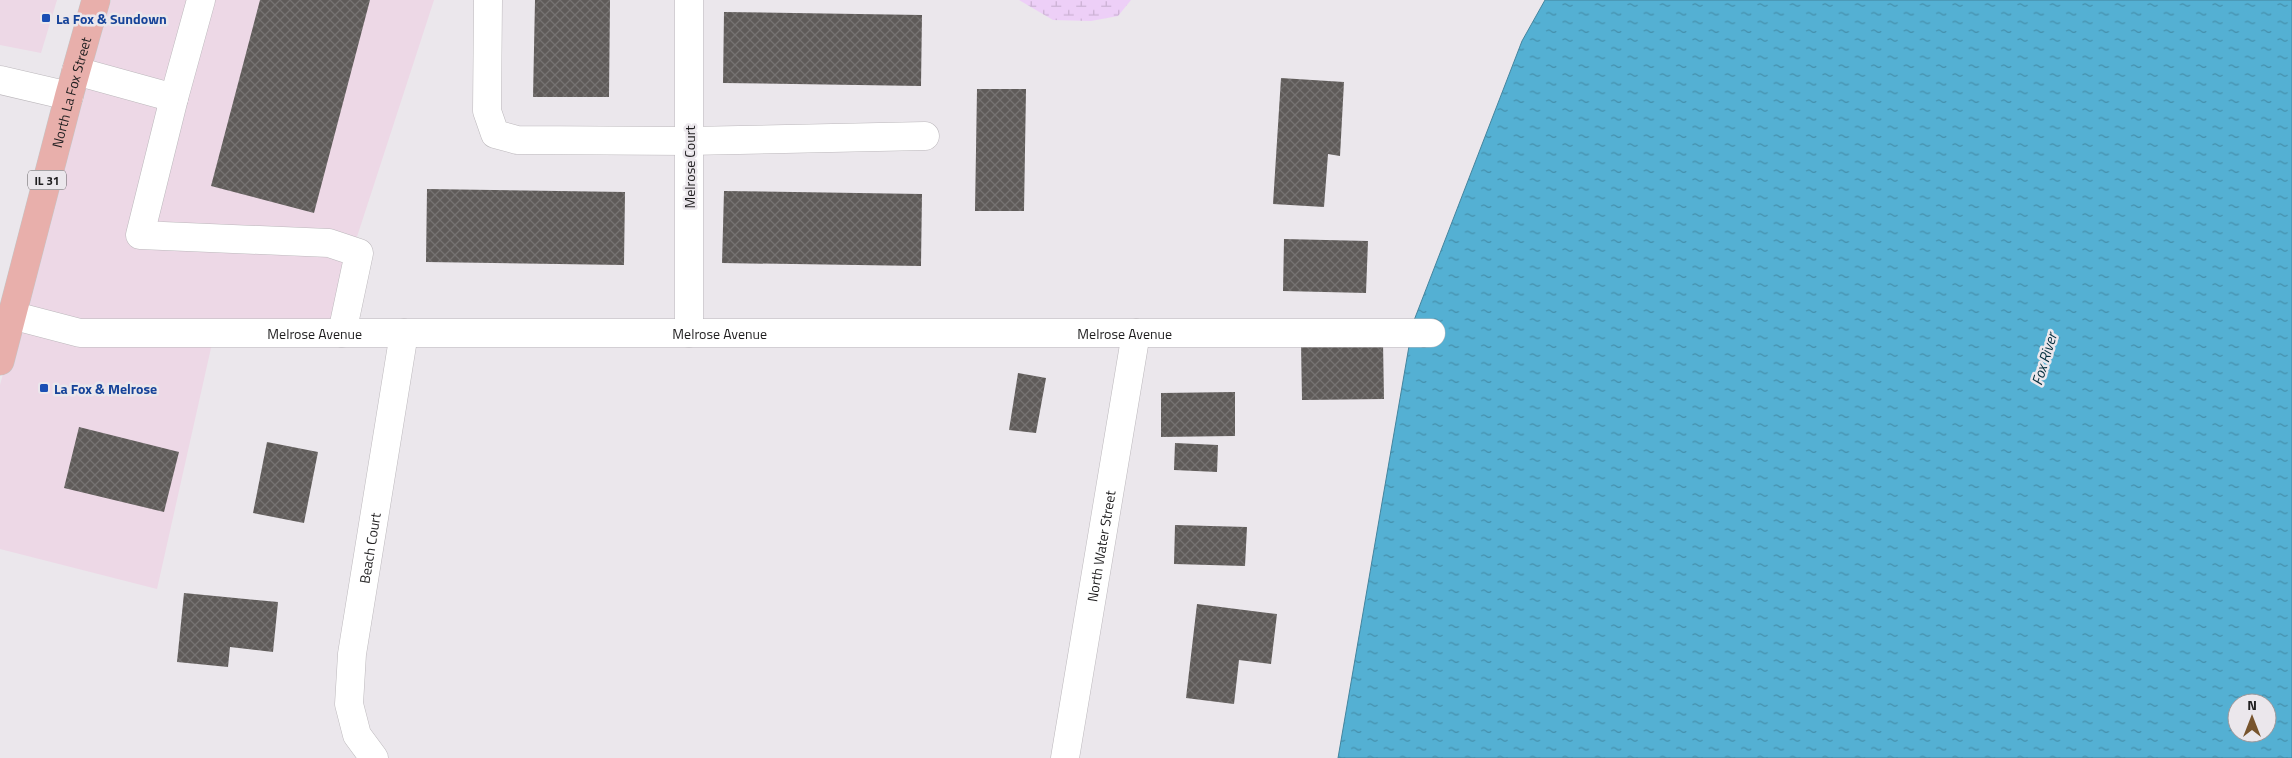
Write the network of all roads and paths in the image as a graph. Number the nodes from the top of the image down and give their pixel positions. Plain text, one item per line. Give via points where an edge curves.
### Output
1 (96, 0) edge
2 (201, 0) edge
3 (488, 0) edge
4 (689, 0) edge
5 (0, 80) edge
6 (72, 83) junction
7 (174, 98) junction
8 (925, 136) dead end
9 (689, 141) junction
10 (11, 314) junction
11 (342, 333) junction
12 (404, 333) junction
13 (689, 333) junction
14 (1136, 333) junction
15 (1431, 333) dead end
16 (0, 360) edge
17 (374, 758) edge
18 (1065, 758) edge

1 - 6 main road, North La Fox Street / IL 31
2 - 7 street
3 - 9 street via 487,111 495,134 517,140
4 - 9 street, Melrose Court
5 - 6 street
6 - 7 street
6 - 10 main road, North La Fox Street / IL 31
7 - 11 street via 140,235 329,243 359,253
8 - 9 street
9 - 13 street, Melrose Court
10 - 11 street, Melrose Avenue via 80,333
10 - 16 main road, North La Fox Street / IL 31
11 - 12 street, Melrose Avenue
12 - 13 street, Melrose Avenue
12 - 17 street, Beach Court via 352,654 349,704 357,736
13 - 14 street, Melrose Avenue
14 - 15 street, Melrose Avenue
14 - 18 street, North Water Street

